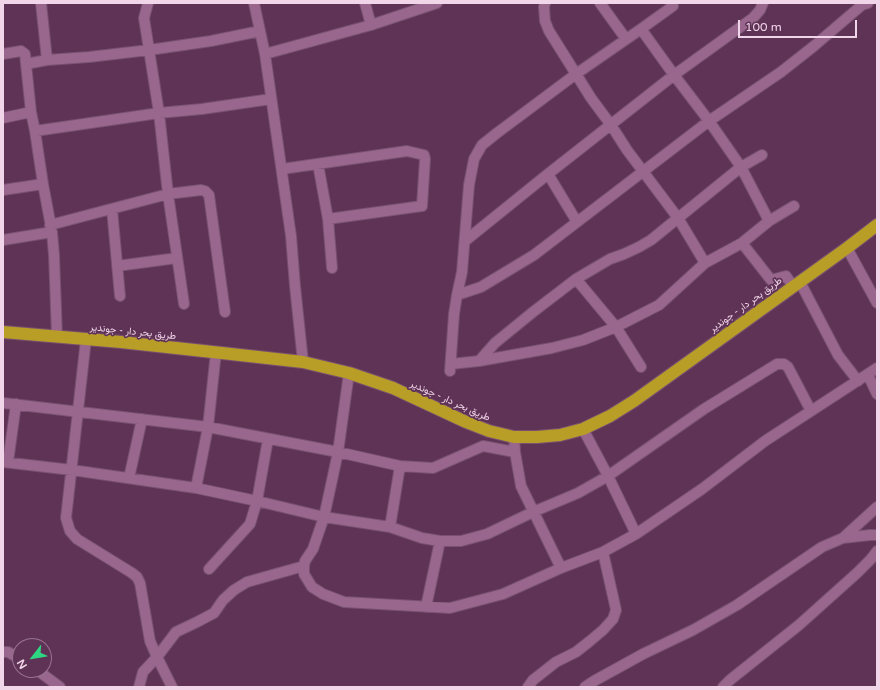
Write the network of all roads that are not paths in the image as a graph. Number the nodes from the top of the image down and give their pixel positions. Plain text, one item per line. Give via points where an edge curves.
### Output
1 (41, 3) edge
2 (148, 3) edge
3 (254, 3) edge
4 (365, 3) edge
5 (436, 3) edge
6 (545, 3) edge
7 (600, 3) edge
8 (672, 3) edge
9 (763, 3) edge
10 (862, 4) edge
11 (371, 25) junction
12 (641, 29) junction
13 (260, 31) junction
14 (626, 39) junction
15 (149, 50) junction
16 (3, 54) edge
17 (265, 54) junction
18 (47, 60) junction
19 (26, 64) junction
20 (576, 74) junction
21 (674, 75) junction
22 (271, 99) junction
23 (31, 112) junction
24 (159, 113) junction
25 (3, 118) edge
26 (709, 121) junction
27 (611, 125) junction
28 (35, 131) junction
29 (762, 155) dead end
30 (318, 164) junction
31 (741, 167) junction
32 (282, 169) junction
33 (644, 172) junction
34 (548, 174) junction
35 (43, 184) junction
36 (3, 190) edge
37 (168, 194) junction
38 (794, 206) dead end
39 (112, 209) junction
40 (678, 218) junction
41 (328, 219) junction
42 (769, 221) junction
43 (577, 222) junction
44 (877, 225) edge
45 (51, 228) junction
46 (3, 240) edge
47 (465, 241) junction
48 (742, 243) junction
49 (847, 248) junction
50 (177, 258) junction
51 (705, 263) junction
52 (117, 266) junction
53 (332, 268) dead end
54 (576, 279) junction
55 (796, 284) junction
56 (457, 295) junction
57 (120, 296) dead end
58 (877, 303) edge
59 (184, 304) dead end
60 (225, 312) dead end
61 (616, 327) junction
62 (3, 332) edge
63 (57, 336) junction
64 (86, 339) junction
65 (216, 352) junction
66 (479, 361) junction
67 (303, 362) junction
68 (641, 367) dead end
69 (877, 368) edge
70 (349, 373) junction
71 (868, 375) junction
72 (858, 381) junction
73 (877, 394) edge
74 (3, 403) edge
75 (16, 404) junction
76 (78, 411) junction
77 (811, 411) junction
78 (142, 419) junction
79 (208, 427) junction
80 (583, 429) junction
81 (514, 437) junction
82 (268, 439) junction
83 (338, 452) junction
84 (514, 452) junction
85 (5, 462) edge
86 (400, 466) junction
87 (72, 470) junction
88 (608, 476) junction
89 (129, 478) junction
90 (196, 488) junction
91 (257, 501) junction
92 (877, 507) edge
93 (533, 512) junction
94 (324, 517) junction
95 (390, 527) junction
96 (636, 534) junction
97 (877, 535) edge
98 (843, 538) junction
99 (440, 541) junction
100 (877, 551) edge
101 (603, 552) junction
102 (304, 566) junction
103 (561, 568) junction
104 (209, 569) dead end
105 (426, 607) junction
106 (157, 657) junction
107 (48, 678) edge
108 (60, 687) edge
109 (139, 687) edge
110 (172, 687) edge
111 (528, 687) edge
112 (585, 687) edge
113 (723, 687) edge

1 - 18 street
2 - 15 street via 144,18
3 - 13 street
4 - 11 street
5 - 11 street
6 - 20 street via 545,21 549,31
7 - 14 street
8 - 12 street via 674,6
9 - 21 street via 753,18
10 - 26 street via 781,72
11 - 17 street
12 - 14 street
12 - 21 street
13 - 15 street
13 - 17 street
14 - 20 street
15 - 18 street
15 - 24 street
16 - 19 street via 21,51
17 - 22 street
18 - 19 street
19 - 23 street
20 - 27 street
20 - 47 street via 482,145 474,159
21 - 26 street
21 - 27 street
22 - 24 street
22 - 32 street
23 - 25 street
23 - 28 street
24 - 28 street
24 - 37 street
26 - 31 street
26 - 33 street
27 - 33 street
27 - 34 street
28 - 35 street
29 - 31 street
30 - 32 street
30 - 41 street
30 - 41 street via 407,151 424,155 425,158 422,206
31 - 40 street
31 - 42 street
32 - 67 street
33 - 40 street
33 - 43 street
34 - 43 street
34 - 47 street
35 - 36 street
35 - 45 street
37 - 39 street
37 - 50 street
37 - 60 street via 201,190 209,195
38 - 42 street
39 - 45 street
39 - 52 street
40 - 51 street
40 - 54 street via 651,240 610,259
41 - 53 street
42 - 48 street
43 - 56 street via 534,256 481,287
44 - 49 highway, طريق بحر دار - جوندير
45 - 46 street
45 - 63 street
47 - 56 street
48 - 51 street
48 - 55 street via 771,280 786,276
49 - 55 highway, طريق بحر دار - جوندير
49 - 58 street
50 - 52 street
50 - 59 street
51 - 61 street via 659,305
52 - 57 street
54 - 61 street
54 - 66 street via 495,344
55 - 72 street via 838,355
55 - 80 highway, طريق بحر دار - جوندير via 634,401
56 - 66 street via 451,367
61 - 66 street via 583,340 552,348
61 - 68 street
62 - 63 highway, طريق بحر دار - جوندير
63 - 64 highway, طريق بحر دار - جوندير
64 - 65 highway, طريق بحر دار - جوندير
64 - 76 street
65 - 67 highway, طريق بحر دار - جوندير
65 - 79 street
67 - 70 highway, طريق بحر دار - جوندير
69 - 71 street
70 - 81 highway, طريق بحر دار - جوندير via 393,388 489,431
70 - 83 street
71 - 72 street
71 - 73 street
72 - 77 street
74 - 75 street
75 - 76 street
75 - 85 street
76 - 78 street
76 - 87 street
77 - 88 street via 788,367 777,364 704,409
77 - 96 street
78 - 79 street
78 - 89 street
79 - 82 street
79 - 90 street
80 - 81 highway, طريق بحر دار - جوندير via 560,435
80 - 88 street
81 - 84 street
82 - 83 street
82 - 91 street
83 - 86 street
83 - 94 street
84 - 86 street via 483,446 433,468
84 - 93 street via 520,486
85 - 87 street
86 - 95 street
87 - 89 street
87 - 106 street via 66,518 70,531 77,539 137,577 150,641
88 - 93 street via 578,494
88 - 96 street
89 - 90 street
90 - 91 street
91 - 94 street
91 - 104 street via 250,524
92 - 98 street
93 - 99 street via 487,534 461,541
93 - 103 street
94 - 95 street
94 - 102 street
95 - 99 street
96 - 101 street
97 - 98 street
98 - 112 street via 822,547 737,605
99 - 105 street
100 - 113 street via 857,573 799,625
101 - 103 street
101 - 111 street via 616,610 613,619 604,630 576,652 556,662
102 - 105 street via 304,574 312,587 344,602
102 - 106 street via 247,582 234,590 214,613 176,632
103 - 105 street via 503,594 450,608
106 - 109 street via 144,672
106 - 110 street
107 - 108 street

